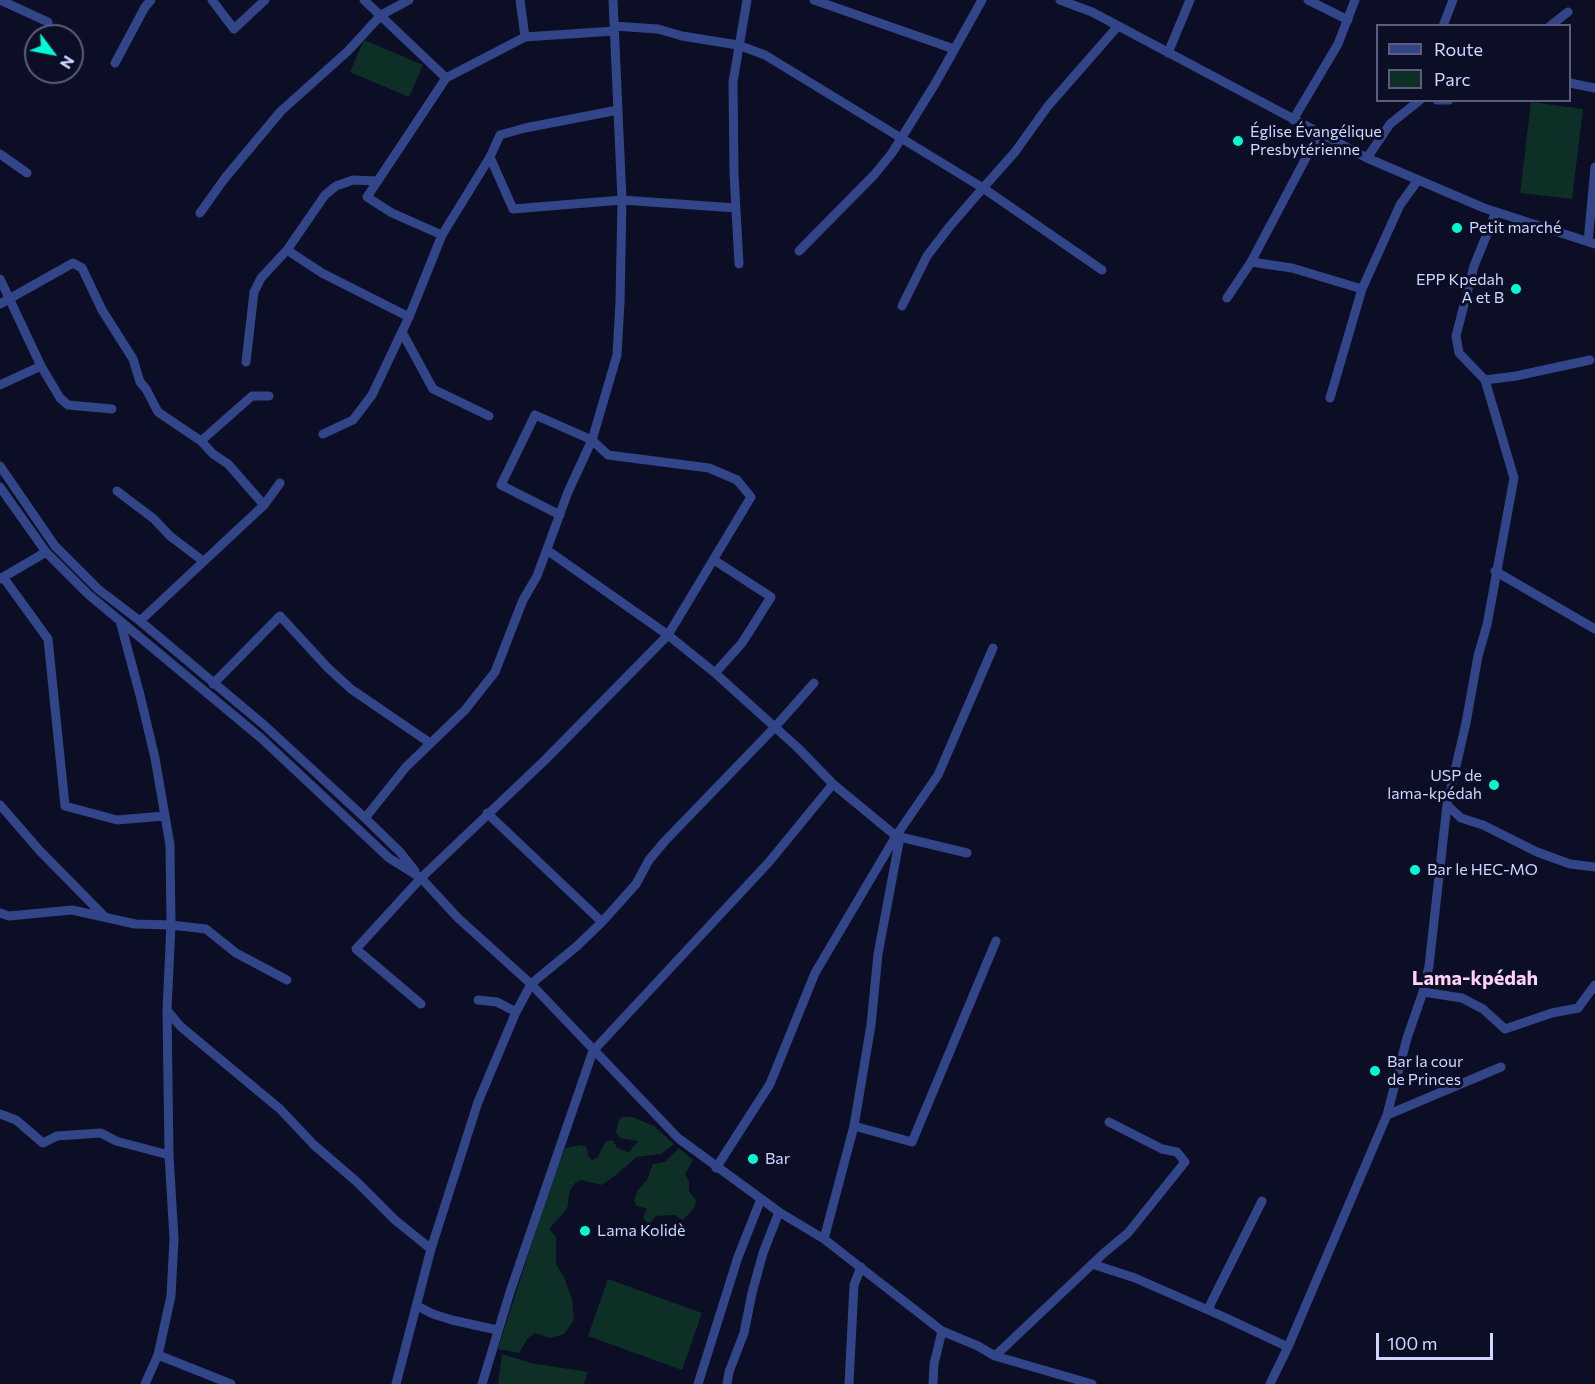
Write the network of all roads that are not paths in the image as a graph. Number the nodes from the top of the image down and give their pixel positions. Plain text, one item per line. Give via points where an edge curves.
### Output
1 (0, 0) edge
2 (151, 0) edge
3 (212, 0) edge
4 (265, 0) edge
5 (364, 0) edge
6 (409, 0) edge
7 (520, 0) edge
8 (613, 0) edge
9 (747, 0) edge
10 (814, 0) edge
11 (982, 0) edge
12 (1059, 0) edge
13 (1069, 0) edge
14 (1190, 0) edge
15 (1308, 0) edge
16 (1355, 0) edge
17 (1453, 0) edge
18 (1092, 12) junction
19 (1568, 12) dead end
20 (381, 15) junction
21 (1348, 20) junction
22 (48, 22) dead end
23 (1444, 24) edge
24 (1553, 24) edge
25 (1118, 26) junction
26 (614, 29) junction
27 (525, 37) junction
28 (738, 45) junction
29 (954, 49) junction
30 (1168, 53) junction
31 (116, 63) dead end
32 (446, 78) junction
33 (1571, 83) edge
34 (1595, 88) edge
35 (1418, 102) edge
36 (618, 110) junction
37 (1293, 120) junction
38 (1319, 133) junction
39 (901, 138) junction
40 (0, 154) edge
41 (490, 157) junction
42 (1367, 158) junction
43 (1595, 167) edge
44 (27, 173) dead end
45 (1418, 180) junction
46 (376, 182) junction
47 (983, 188) junction
48 (622, 200) junction
49 (736, 208) junction
50 (1496, 212) junction
51 (200, 213) dead end
52 (442, 235) junction
53 (1592, 243) edge
54 (287, 250) junction
55 (800, 250) dead end
56 (1251, 262) junction
57 (739, 264) dead end
58 (1102, 270) dead end
59 (0, 279) edge
60 (1362, 289) junction
61 (1227, 298) dead end
62 (10, 299) junction
63 (0, 304) edge
64 (902, 306) dead end
65 (409, 317) junction
66 (402, 332) junction
67 (1590, 360) dead end
68 (246, 362) dead end
69 (40, 366) junction
70 (1485, 380) junction
71 (0, 385) edge
72 (269, 396) dead end
73 (1330, 398) dead end
74 (112, 409) dead end
75 (489, 416) dead end
76 (323, 434) dead end
77 (592, 440) junction
78 (201, 441) junction
79 (0, 466) edge
80 (280, 483) dead end
81 (0, 487) edge
82 (117, 491) dead end
83 (264, 505) junction
84 (560, 515) junction
85 (547, 549) junction
86 (46, 552) junction
87 (714, 560) junction
88 (203, 561) junction
89 (1495, 572) junction
90 (1, 578) edge
91 (120, 621) junction
92 (140, 621) junction
93 (1595, 628) edge
94 (668, 635) junction
95 (993, 648) dead end
96 (715, 673) junction
97 (814, 683) dead end
98 (213, 684) junction
99 (775, 727) junction
100 (430, 743) junction
101 (833, 784) junction
102 (0, 805) edge
103 (1447, 806) junction
104 (487, 813) junction
105 (164, 816) junction
106 (365, 818) junction
107 (898, 836) junction
108 (967, 853) dead end
109 (1595, 867) edge
110 (421, 878) junction
111 (0, 913) edge
112 (106, 918) junction
113 (602, 922) junction
114 (171, 925) junction
115 (996, 941) dead end
116 (287, 980) dead end
117 (531, 984) junction
118 (1595, 985) edge
119 (1423, 992) junction
120 (478, 1000) dead end
121 (421, 1004) dead end
122 (167, 1010) junction
123 (516, 1012) junction
124 (593, 1051) junction
125 (1501, 1067) dead end
126 (0, 1114) edge
127 (1387, 1115) junction
128 (1109, 1122) dead end
129 (854, 1126) junction
130 (169, 1155) junction
131 (716, 1168) junction
132 (761, 1198) junction
133 (1262, 1201) dead end
134 (779, 1212) junction
135 (824, 1239) junction
136 (431, 1249) junction
137 (1092, 1264) junction
138 (861, 1267) junction
139 (417, 1306) junction
140 (1208, 1309) junction
141 (497, 1330) junction
142 (942, 1330) junction
143 (1288, 1347) junction
144 (158, 1355) junction
145 (995, 1356) junction
146 (145, 1384) edge
147 (231, 1384) edge
148 (396, 1384) edge
149 (482, 1384) edge
150 (698, 1384) edge
151 (727, 1384) edge
152 (849, 1384) edge
153 (933, 1384) edge
154 (1092, 1384) edge
155 (1270, 1384) edge

1 - 22 street
2 - 31 street
3 - 4 street via 234,29
5 - 20 street
6 - 20 street
7 - 27 street
8 - 26 street
9 - 28 street
10 - 29 street
11 - 29 street
12 - 18 street
13 - 18 street
14 - 30 street
15 - 21 street
16 - 21 street
17 - 23 street
18 - 25 street
19 - 24 street
20 - 32 street
20 - 51 street via 348,51 281,111
21 - 37 street
25 - 30 street
25 - 47 street via 1047,106 1015,152
26 - 27 street
26 - 28 street via 658,29
26 - 36 street
27 - 32 street
28 - 39 street via 765,55
28 - 49 street via 733,82
29 - 39 street
30 - 37 street
32 - 46 street
33 - 34 street
35 - 42 street via 1390,124
36 - 41 street via 500,135
36 - 48 street
37 - 38 street
38 - 42 street
38 - 56 street
39 - 47 street
39 - 55 street via 874,176
40 - 44 street
41 - 48 street via 513,208
41 - 52 street
42 - 45 street
43 - 53 street
45 - 50 street
45 - 60 street via 1400,205
46 - 52 street via 367,197
46 - 54 street via 353,180 336,186
47 - 58 street
47 - 64 street via 927,256
48 - 49 street
48 - 77 street via 617,355
49 - 57 street
50 - 53 street
50 - 70 street via 1474,266 1456,336 1459,353
52 - 65 street
54 - 65 street via 322,273
54 - 68 street via 261,278 254,292
56 - 60 street via 1292,268
56 - 61 street
59 - 62 street
60 - 73 street
62 - 63 street
62 - 69 street
62 - 78 street via 73,264 82,268 158,412
65 - 66 street
66 - 75 street via 433,389
66 - 76 street via 372,395 353,420
67 - 70 street
69 - 71 street
69 - 74 street via 68,405
70 - 89 street via 1514,478
72 - 78 street via 252,396
77 - 84 street
77 - 84 street via 535,415 501,485
77 - 87 street via 608,455 709,468 737,480 751,497
78 - 83 street via 239,475
79 - 92 street via 55,546 98,589
80 - 83 street
81 - 86 street
82 - 88 street
83 - 88 street
84 - 85 street
85 - 94 street
85 - 100 street via 495,672 465,710
86 - 90 street
86 - 91 street
87 - 94 street
87 - 96 street via 771,597 742,643
88 - 92 street
89 - 93 street
89 - 103 street
90 - 105 street via 48,639 65,806 117,820
91 - 105 street via 141,695
91 - 110 street via 261,738 389,858
92 - 98 street
94 - 96 street
94 - 104 street
95 - 107 street via 938,775
96 - 99 street
97 - 99 street
98 - 100 street via 280,616 351,689
98 - 106 street
99 - 101 street
99 - 113 street via 665,841 636,885
100 - 106 street
101 - 107 street
101 - 124 street via 769,862
102 - 112 street
103 - 109 street via 1461,818 1537,852 1570,864
103 - 119 street
104 - 110 street
104 - 113 street
105 - 114 street via 170,844
106 - 110 street
107 - 108 street
107 - 129 street
107 - 131 street via 815,973 770,1084
110 - 117 street via 458,918
110 - 121 street via 356,949
111 - 112 street via 9,916 72,910
112 - 114 street
113 - 117 street
114 - 116 street via 206,929 236,953
114 - 122 street
115 - 129 street via 912,1142
117 - 123 street
117 - 124 street
118 - 119 street via 1578,1008 1505,1029 1483,1009 1462,998
119 - 127 street
120 - 123 street via 497,1002
122 - 130 street
122 - 136 street via 180,1026 280,1109 314,1145
123 - 136 street via 478,1102
124 - 131 street via 678,1138
124 - 141 street
125 - 127 street
126 - 130 street via 16,1120 43,1143 57,1136 101,1133
127 - 143 street
128 - 137 street via 1162,1149 1177,1152 1185,1162 1128,1233
129 - 135 street
130 - 144 street via 174,1250 171,1296
131 - 132 street
132 - 134 street
132 - 150 street
133 - 140 street
134 - 135 street
134 - 151 street via 763,1253
135 - 138 street
136 - 139 street
137 - 140 street
137 - 145 street
138 - 142 street
138 - 152 street via 854,1285
139 - 141 street via 452,1320
139 - 148 street
140 - 143 street
141 - 149 street
142 - 145 street
142 - 153 street
143 - 155 street
144 - 146 street
144 - 147 street
145 - 154 street

